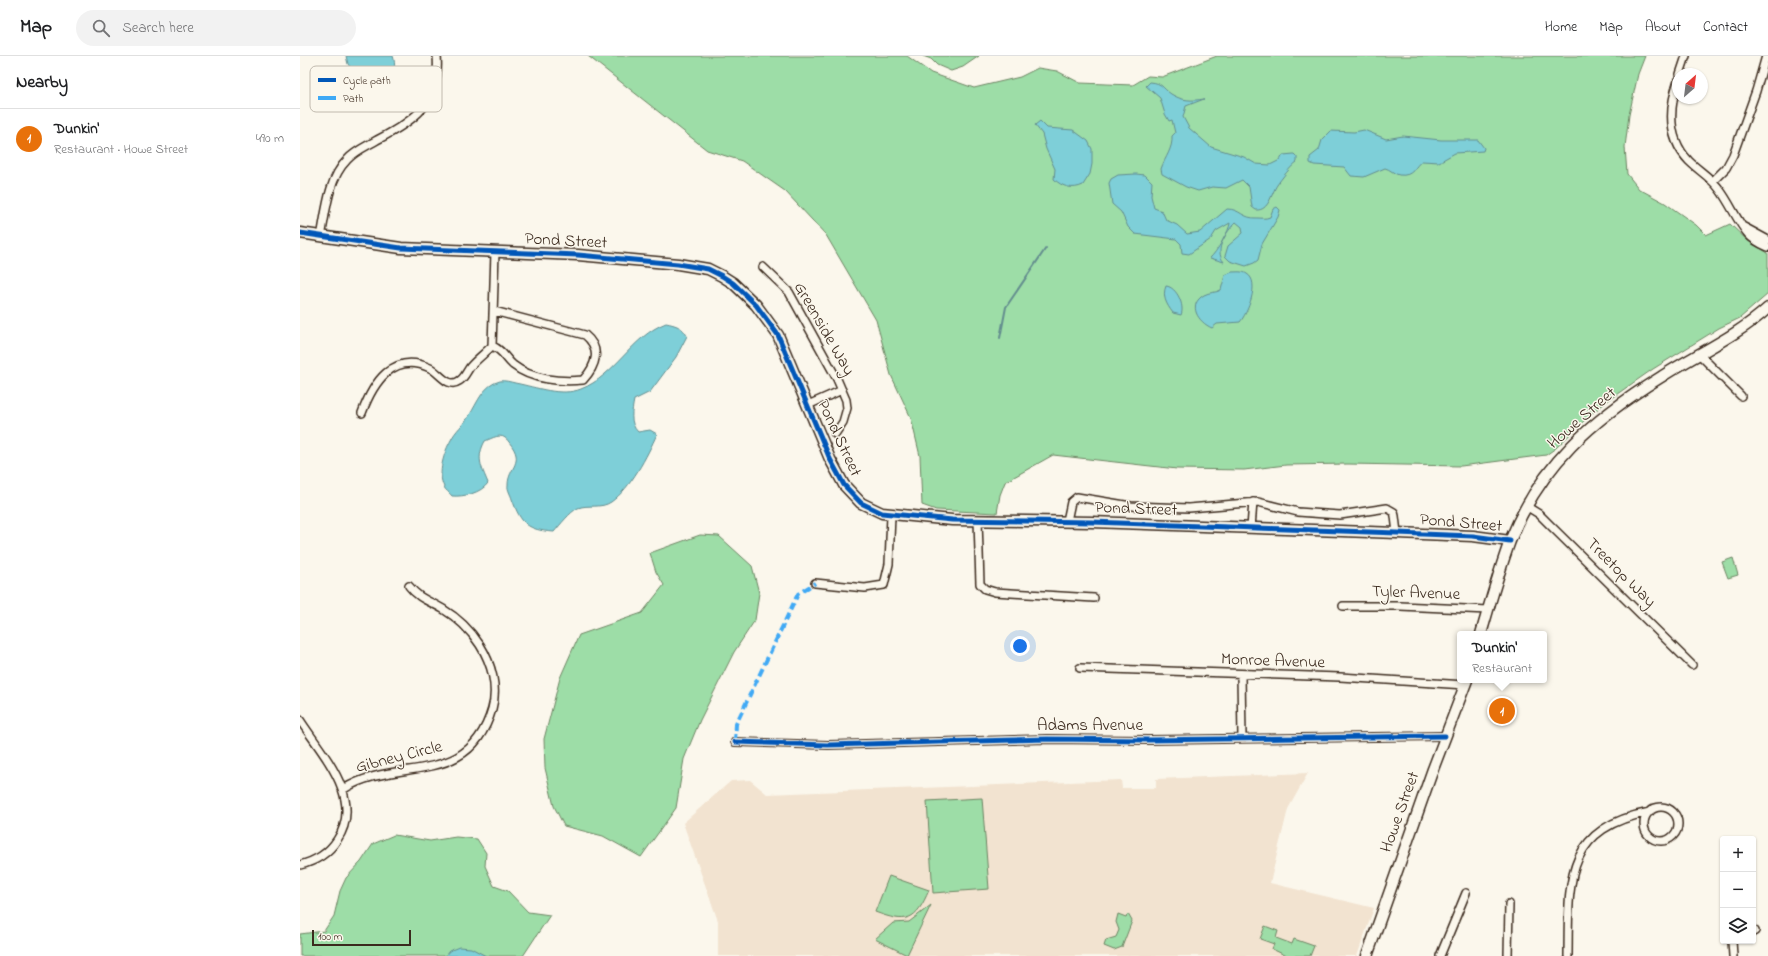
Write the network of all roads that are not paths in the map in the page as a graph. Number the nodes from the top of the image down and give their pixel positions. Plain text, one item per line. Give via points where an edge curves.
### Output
1 (1686, 56) edge
2 (1766, 56) edge
3 (1682, 68) edge
4 (1672, 103) edge
5 (421, 112) edge
6 (1713, 182) junction
7 (1744, 227) junction
8 (300, 233) edge
9 (321, 237) junction
10 (1768, 240) edge
11 (1768, 247) edge
12 (495, 252) junction
13 (763, 267) dead end
14 (1768, 308) edge
15 (494, 311) junction
16 (492, 346) junction
17 (1698, 354) junction
18 (842, 390) junction
19 (1741, 396) dead end
20 (808, 405) junction
21 (362, 413) dead end
22 (835, 434) dead end
23 (1252, 502) junction
24 (1526, 506) junction
25 (891, 515) junction
26 (978, 520) junction
27 (1066, 521) junction
28 (1251, 528) junction
29 (1397, 532) junction
30 (1510, 541) junction
31 (815, 583) dead end
32 (409, 586) dead end
33 (1094, 598) dead end
34 (1343, 606) dead end
35 (1488, 610) junction
36 (1482, 631) edge
37 (1692, 665) dead end
38 (1080, 668) dead end
39 (1241, 675) junction
40 (1457, 682) edge
41 (1466, 683) edge
42 (300, 720) edge
43 (1445, 736) junction
44 (1242, 738) junction
45 (735, 742) dead end
46 (344, 789) junction
47 (1650, 812) junction
48 (300, 865) edge
49 (1466, 893) dead end
50 (1509, 904) dead end
51 (1732, 944) edge
52 (1366, 956) edge
53 (1440, 956) edge
54 (1508, 956) edge
55 (1568, 956) edge
56 (1733, 956) edge

1 - 3 street
2 - 6 street via 1733,155 1726,168
4 - 6 street via 1674,135 1688,159
5 - 9 street via 402,127 355,153 342,166 334,182
6 - 7 street
7 - 10 street
7 - 11 street via 1753,238
8 - 9 street, Pond Street
9 - 12 street, Pond Street via 401,248
12 - 15 street
12 - 20 street, Pond Street via 578,255 708,269 746,294 774,328
13 - 18 street, Greenside Way via 789,292
14 - 17 street, Howe Street via 1740,330
15 - 16 street
15 - 16 street via 585,336 593,342 594,361 583,380 565,382 524,371 513,364 499,348
16 - 21 street via 459,381 454,383 447,382 431,369 420,365 407,364 392,368 373,389
17 - 19 street
17 - 24 street, Howe Street via 1639,390 1582,434 1553,465
18 - 20 street, Greenside Way
18 - 22 street, Greenside Way via 846,400 846,412 841,427
20 - 25 street, Pond Street via 830,459 849,492 869,508
23 - 27 street via 1189,508 1131,506 1077,497 1071,502
23 - 28 street
23 - 29 street via 1298,512 1340,515 1387,508 1394,512
24 - 30 street, Howe Street
24 - 37 street, Treetop Way via 1539,514
25 - 26 street, Pond Street
25 - 31 street via 889,564 884,585 865,588
26 - 27 street, Pond Street
26 - 33 street via 978,574 980,584 985,589 995,592
27 - 28 street, Pond Street
28 - 29 street, Pond Street
29 - 30 street, Pond Street via 1480,536
30 - 35 street, Howe Street
32 - 46 street, Gibney Circle via 425,601 460,622 480,645 494,680 493,705 484,729 468,748 447,762 365,778
34 - 35 street, Tyler Avenue
35 - 36 street, Howe Street
38 - 39 street, Monroe Avenue
39 - 40 street, Monroe Avenue
39 - 44 street
41 - 43 street, Howe Street
42 - 46 street
43 - 44 street, Adams Avenue
43 - 52 street, Howe Street
44 - 45 street, Adams Avenue via 1046,739 828,745
46 - 48 street via 346,811 341,834 327,853 314,861
47 - 47 street via 1660,807 1670,810 1678,824 1674,835 1659,841 1650,836 1644,827 1646,816
47 - 55 street via 1628,816 1611,824 1590,841 1578,858 1570,885
49 - 53 street
50 - 54 street
51 - 56 street

